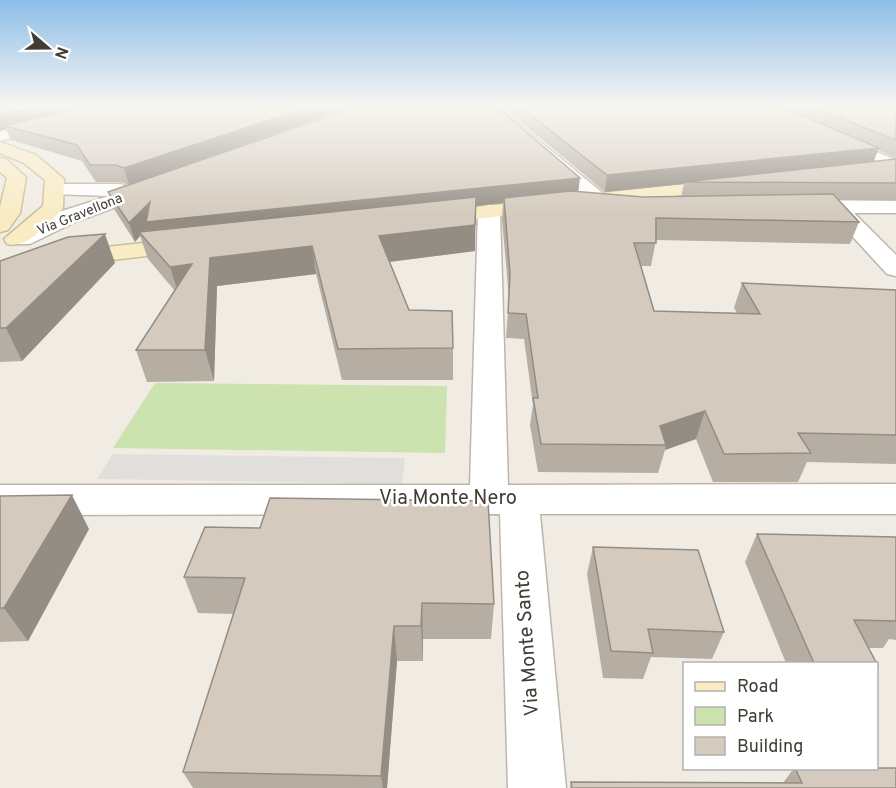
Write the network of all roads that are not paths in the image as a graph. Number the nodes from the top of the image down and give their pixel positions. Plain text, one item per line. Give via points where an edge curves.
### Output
1 (531, 143) edge
2 (840, 143) edge
3 (0, 147) edge
4 (0, 163) edge
5 (896, 167) edge
6 (860, 172) edge
7 (172, 180) edge
8 (753, 183) edge
9 (54, 188) junction
10 (150, 188) junction
11 (598, 199) junction
12 (555, 204) junction
13 (836, 206) junction
14 (779, 207) edge
15 (896, 207) edge
16 (710, 208) edge
17 (489, 211) junction
18 (409, 220) edge
19 (19, 243) edge
20 (212, 243) edge
21 (896, 269) edge
22 (504, 499) junction
23 (896, 499) edge
24 (0, 500) edge
25 (537, 788) edge

1 - 11 street
2 - 5 street
3 - 9 main road via 43,165 55,179
4 - 19 main road via 17,177 6,219
5 - 6 main road
7 - 10 street, Via Gravellona
8 - 11 main road
9 - 10 street
9 - 19 main road via 53,208
10 - 19 street, Via Gravellona via 67,217
11 - 12 main road
12 - 16 street via 606,210
12 - 17 main road
13 - 14 street
13 - 15 street
13 - 21 street
17 - 18 main road
17 - 22 street, Via Monte Santo
19 - 20 main road via 77,258
22 - 23 street, Via Monte Nero
22 - 24 street, Via Monte Nero
22 - 25 street, Via Monte Santo

